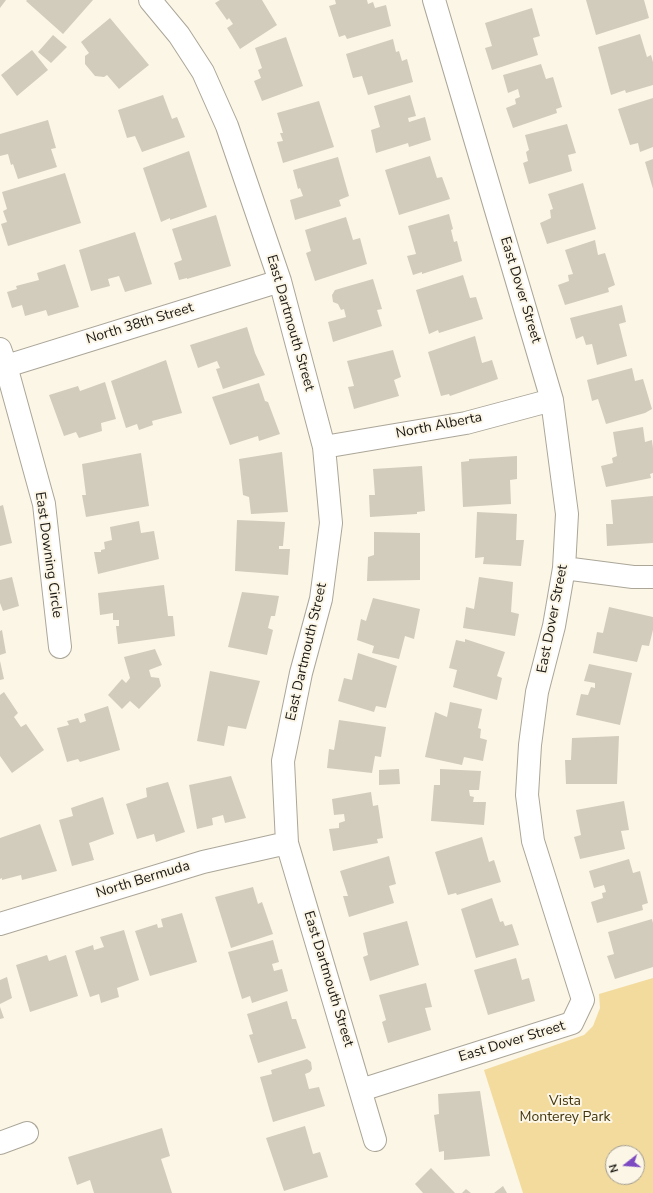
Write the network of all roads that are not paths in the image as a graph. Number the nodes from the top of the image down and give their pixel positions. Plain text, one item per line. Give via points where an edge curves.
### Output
1 (150, 0) edge
2 (434, 0) edge
3 (280, 281) junction
4 (2, 361) edge
5 (552, 400) junction
6 (324, 447) junction
7 (564, 568) junction
8 (653, 577) edge
9 (60, 647) dead end
10 (287, 843) junction
11 (0, 924) edge
12 (361, 1090) junction
13 (27, 1133) dead end
14 (376, 1140) dead end
15 (0, 1142) edge

1 - 3 street, East Dartmouth Street via 179,35 203,72 227,126
2 - 5 street, East Dover Street
3 - 4 street, North 38th Street
3 - 6 street, East Dartmouth Street
4 - 9 street, East Downing Circle via 44,504
5 - 6 street, North Alberta via 466,423
5 - 7 street, East Dover Street via 567,514
6 - 10 street, East Dartmouth Street via 331,523 321,599 301,673 283,762
7 - 8 street via 633,577
7 - 12 street, East Dover Street via 554,626 537,692 527,795 533,841 583,1000 572,1023
10 - 11 street, North Bermuda via 204,862
10 - 12 street, East Dartmouth Street
12 - 14 street, East Dartmouth Street
13 - 15 street

